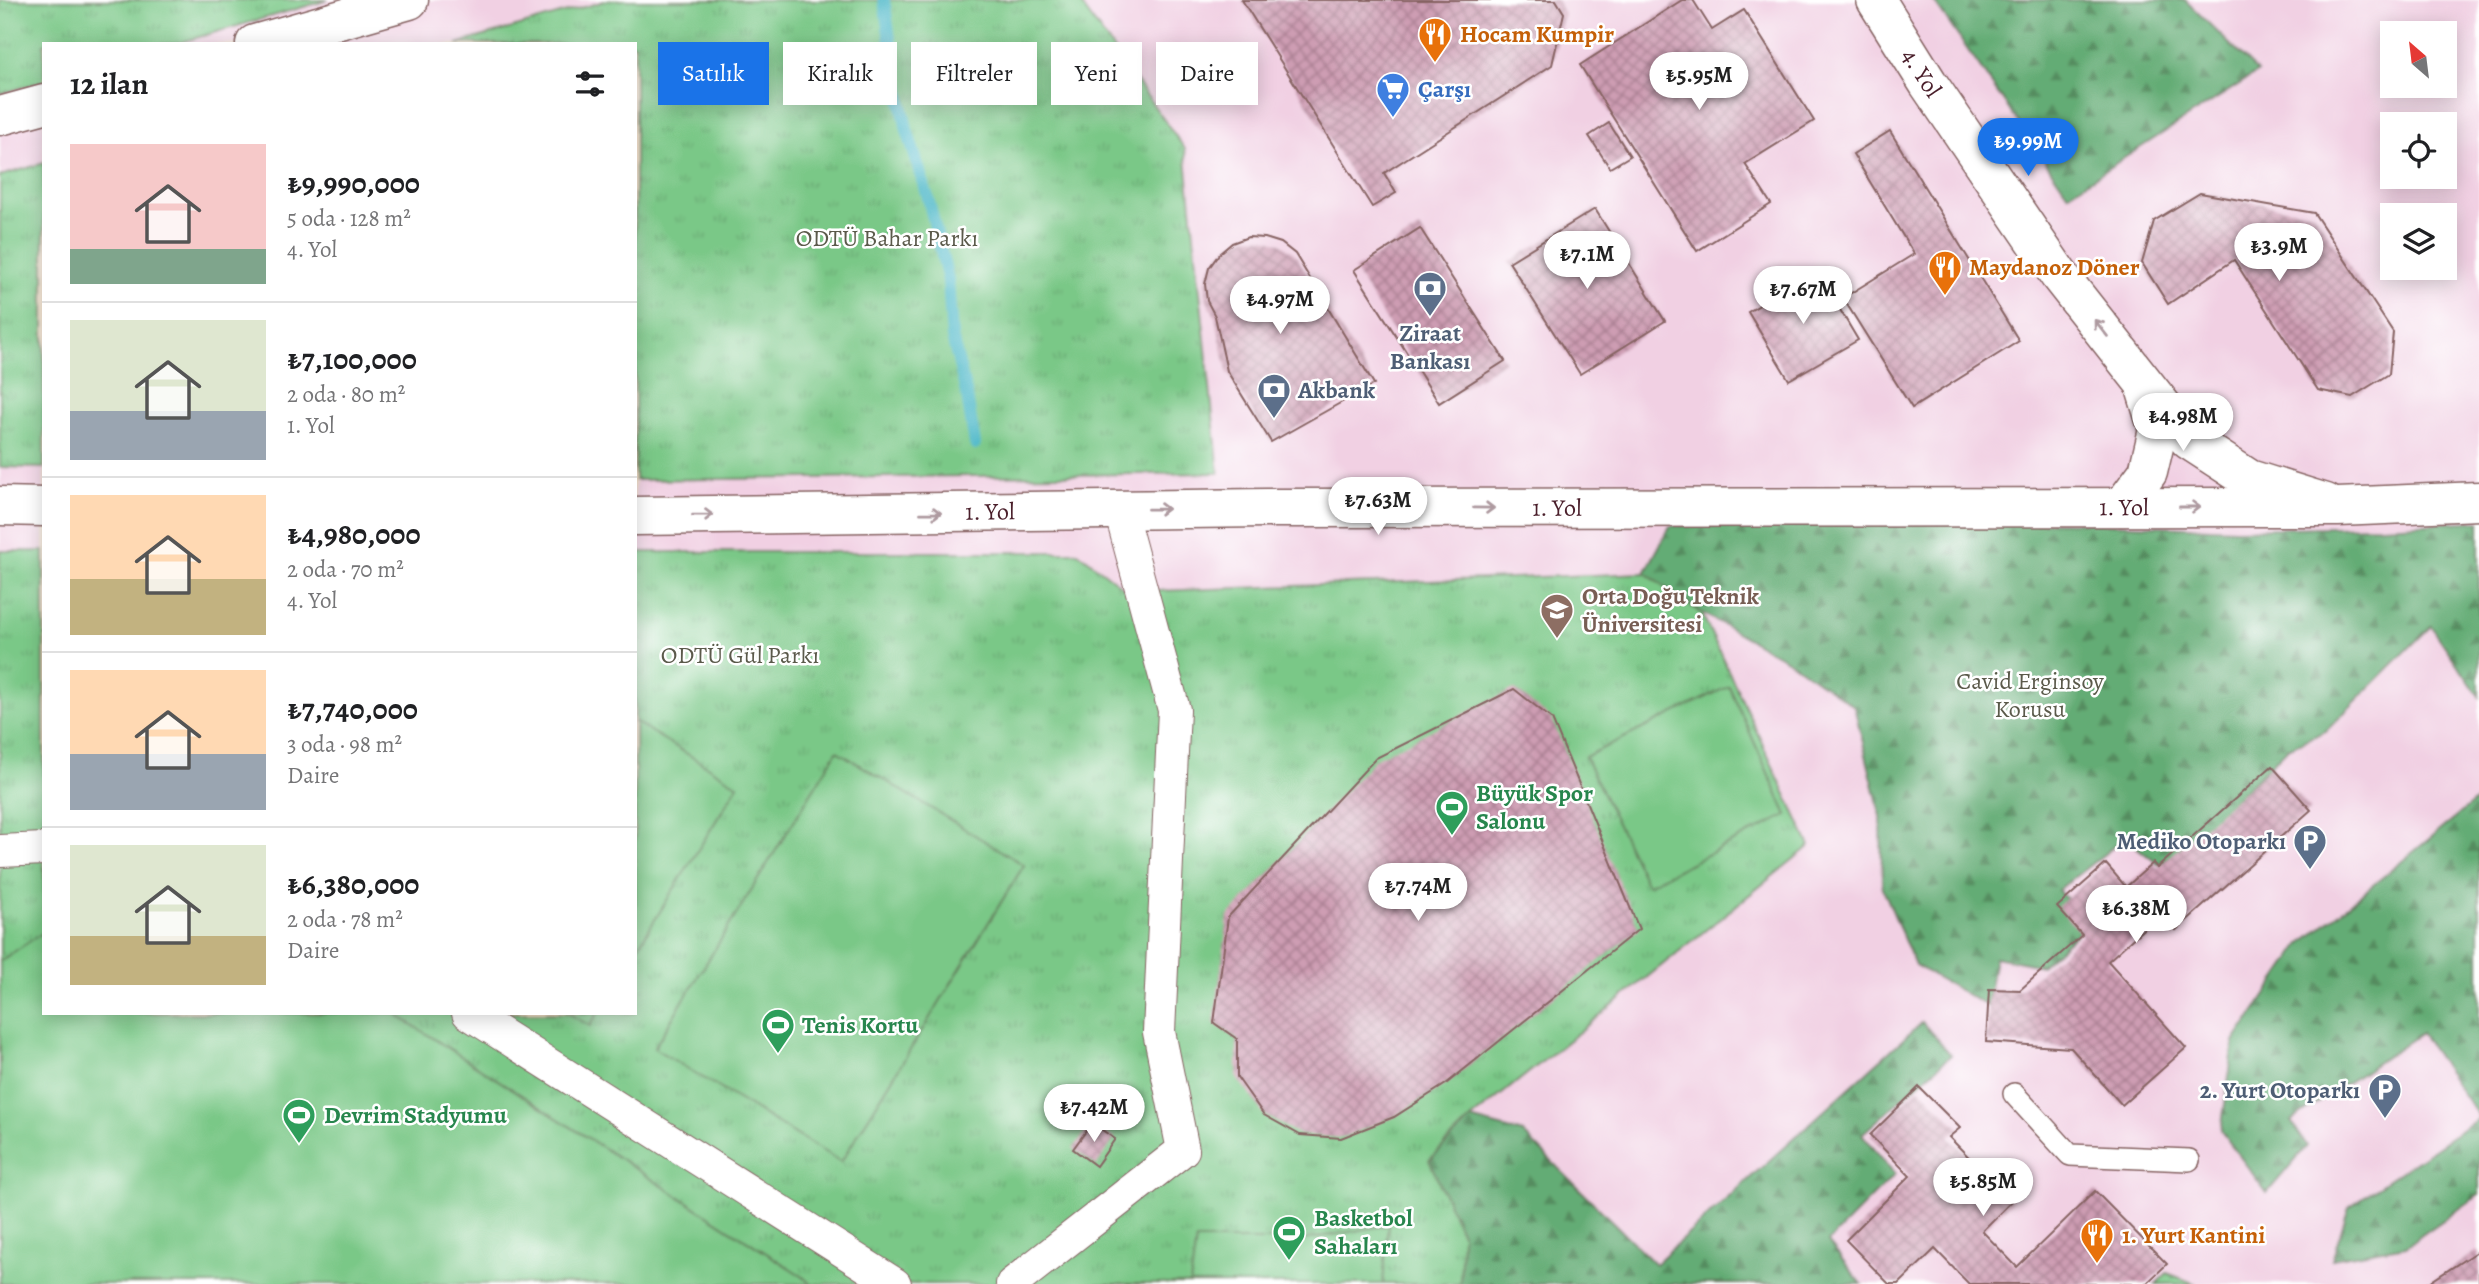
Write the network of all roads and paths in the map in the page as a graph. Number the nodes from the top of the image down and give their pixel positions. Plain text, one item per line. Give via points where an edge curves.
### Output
1 (409, 0) edge
2 (1876, 0) edge
3 (262, 42) edge
4 (42, 105) edge
5 (0, 116) edge
6 (2144, 382) junction
7 (2479, 501) edge
8 (0, 506) edge
9 (42, 507) edge
10 (2122, 507) junction
11 (2338, 507) junction
12 (1119, 510) junction
13 (637, 516) edge
14 (42, 849) edge
15 (0, 851) edge
16 (471, 1015) edge
17 (2014, 1094) dead end
18 (2189, 1160) dead end
19 (895, 1284) edge
20 (1012, 1284) edge

1 - 3 street
6 -> 2 street, 4. Yol via 2039,246
4 - 5 street
6 - 10 street, 4. Yol via 2158,430 2148,472
6 - 11 street, 4. Yol via 2189,440 2249,479
7 - 11 street, 1. Yol
8 - 9 street
10 -> 11 street, 1. Yol
12 -> 10 street, 1. Yol
13 -> 12 street, 1. Yol
12 - 20 street via 1174,710 1159,1032 1184,1150
14 - 15 street
16 - 19 street
17 - 18 lane via 2070,1155

